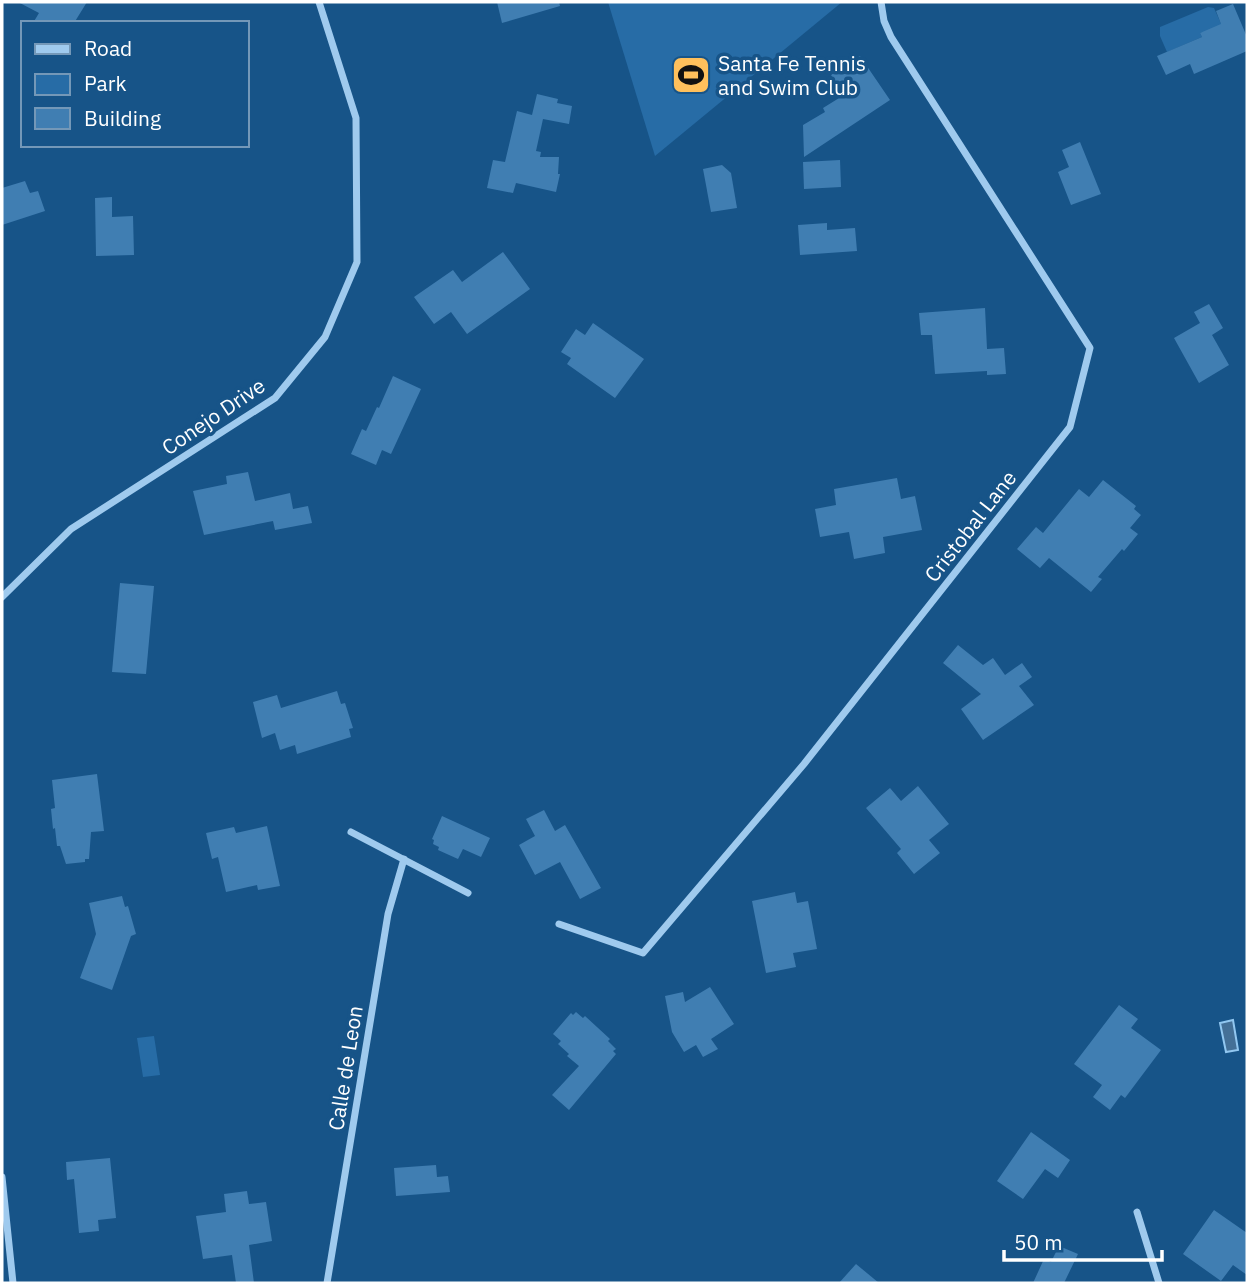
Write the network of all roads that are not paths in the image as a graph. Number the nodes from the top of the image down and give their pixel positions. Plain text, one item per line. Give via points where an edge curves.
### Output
1 (319, 2) edge
2 (881, 2) edge
3 (2, 597) edge
4 (351, 832) dead end
5 (404, 859) junction
6 (468, 893) dead end
7 (559, 924) dead end
8 (2, 1177) edge
9 (1137, 1212) dead end
10 (13, 1283) edge
11 (327, 1283) edge
12 (1159, 1283) edge

1 - 3 street, Conejo Drive via 356,118 357,262 325,337 275,398 71,530
2 - 7 street, Cristobal Lane via 891,37 1090,348 1070,427 804,764 643,953
4 - 5 street
5 - 6 street
5 - 11 street, Calle de Leon via 388,914
8 - 10 street
9 - 12 street

